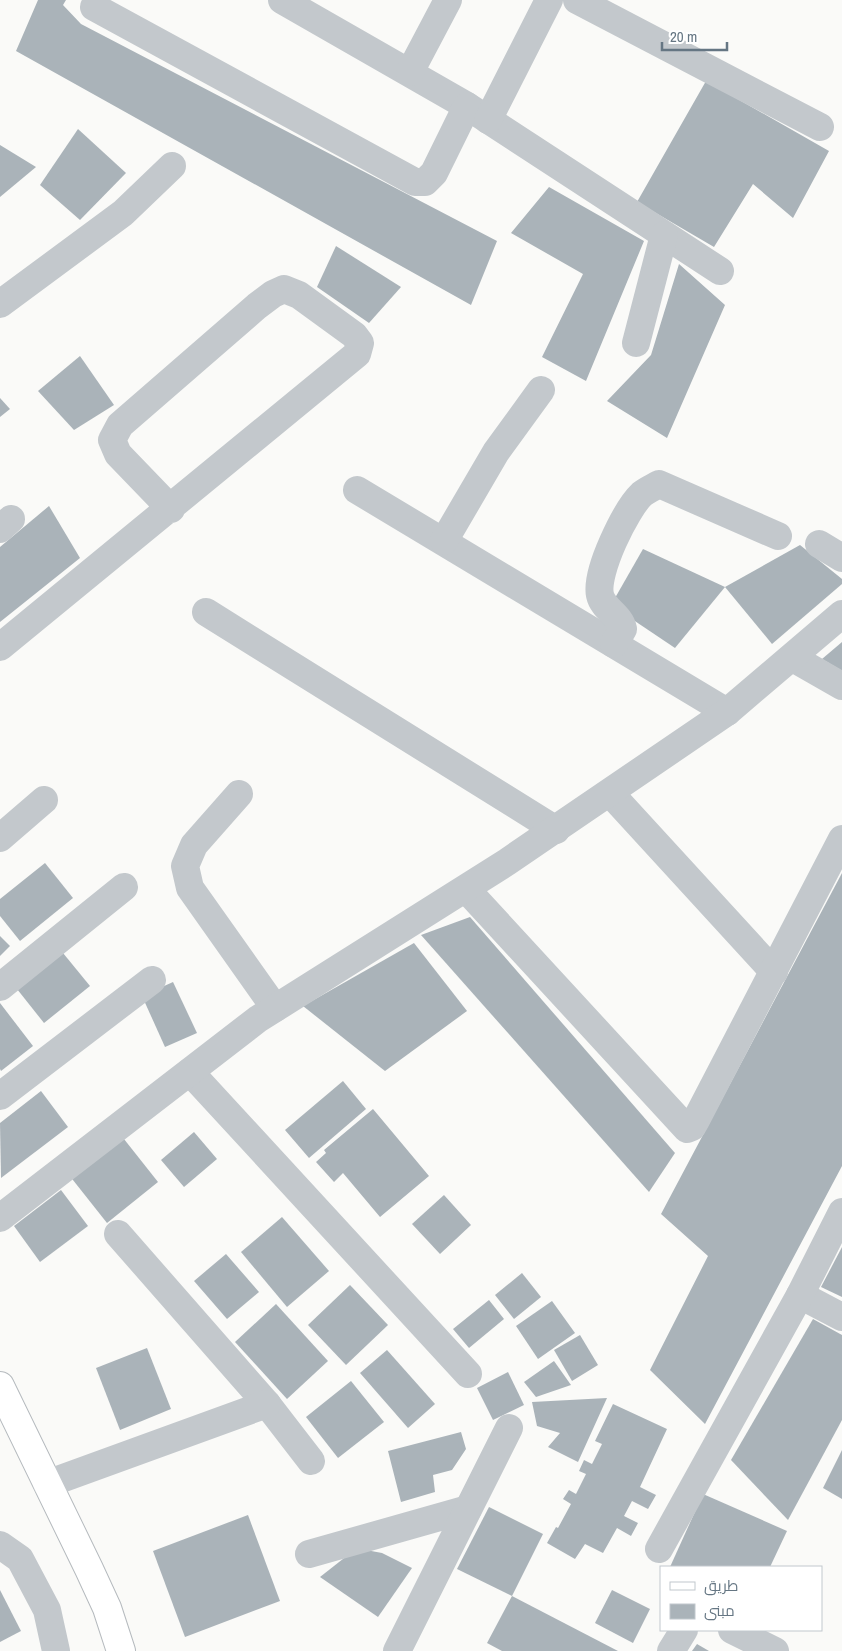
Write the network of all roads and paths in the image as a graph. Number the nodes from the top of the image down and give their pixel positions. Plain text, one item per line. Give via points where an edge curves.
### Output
1 (282, 0) edge
2 (448, 0) edge
3 (549, 0) edge
4 (577, 0) edge
5 (94, 7) dead end
6 (410, 72) junction
7 (477, 113) junction
8 (820, 127) dead end
9 (172, 166) dead end
10 (664, 235) junction
11 (720, 271) dead end
12 (0, 304) edge
13 (636, 342) dead end
14 (541, 390) dead end
15 (357, 490) dead end
16 (171, 509) junction
17 (778, 536) dead end
18 (444, 541) junction
19 (818, 544) dead end
20 (842, 558) edge
21 (206, 612) dead end
22 (842, 614) edge
23 (614, 644) junction
24 (0, 646) edge
25 (793, 658) junction
26 (842, 686) edge
27 (727, 712) junction
28 (610, 793) junction
29 (239, 794) dead end
30 (44, 800) dead end
31 (556, 830) junction
32 (0, 838) edge
33 (842, 839) edge
34 (124, 887) dead end
35 (466, 890) junction
36 (774, 972) junction
37 (152, 980) dead end
38 (0, 988) edge
39 (275, 1008) junction
40 (190, 1072) junction
41 (0, 1096) edge
42 (842, 1212) edge
43 (0, 1218) edge
44 (118, 1234) dead end
45 (800, 1295) junction
46 (842, 1317) edge
47 (468, 1374) dead end
48 (0, 1386) edge
49 (267, 1404) junction
50 (509, 1428) dead end
51 (311, 1461) dead end
52 (48, 1484) junction
53 (468, 1509) junction
54 (0, 1545) edge
55 (659, 1549) dead end
56 (309, 1554) dead end
57 (683, 1631) edge
58 (734, 1631) edge
59 (56, 1651) edge
60 (121, 1651) edge
61 (397, 1651) edge
62 (671, 1651) edge
63 (775, 1651) edge

1 - 6 street
2 - 6 street
3 - 7 street
4 - 8 street
5 - 7 street via 415,182 425,182 434,173
6 - 7 street
7 - 10 street
9 - 12 street via 123,213
10 - 11 street
10 - 13 street
14 - 18 street via 496,452
15 - 18 street
16 - 16 street via 357,354 360,343 354,335 299,295 284,289 257,306 120,425 112,440 118,454
16 - 24 street
17 - 23 street via 659,484 642,494 618,529 603,567 600,595 621,620 624,629
18 - 23 street
19 - 20 street
21 - 31 street
22 - 25 street
23 - 27 street
25 - 26 street
25 - 27 street
27 - 28 street
28 - 31 street
28 - 36 street
29 - 39 street via 194,845 185,866 190,888
30 - 32 street
31 - 35 street
33 - 36 street
34 - 38 street
35 - 36 street via 684,1128 692,1127
35 - 39 street
37 - 41 street
39 - 40 street
40 - 43 street
40 - 47 street
42 - 45 street
44 - 49 street
45 - 46 street
45 - 55 street
48 - 52 main road
49 - 51 street
49 - 52 street
50 - 53 street
52 - 60 main road via 107,1608
53 - 56 street
53 - 61 street
54 - 59 street via 20,1559 47,1610
57 - 62 street
58 - 63 street

